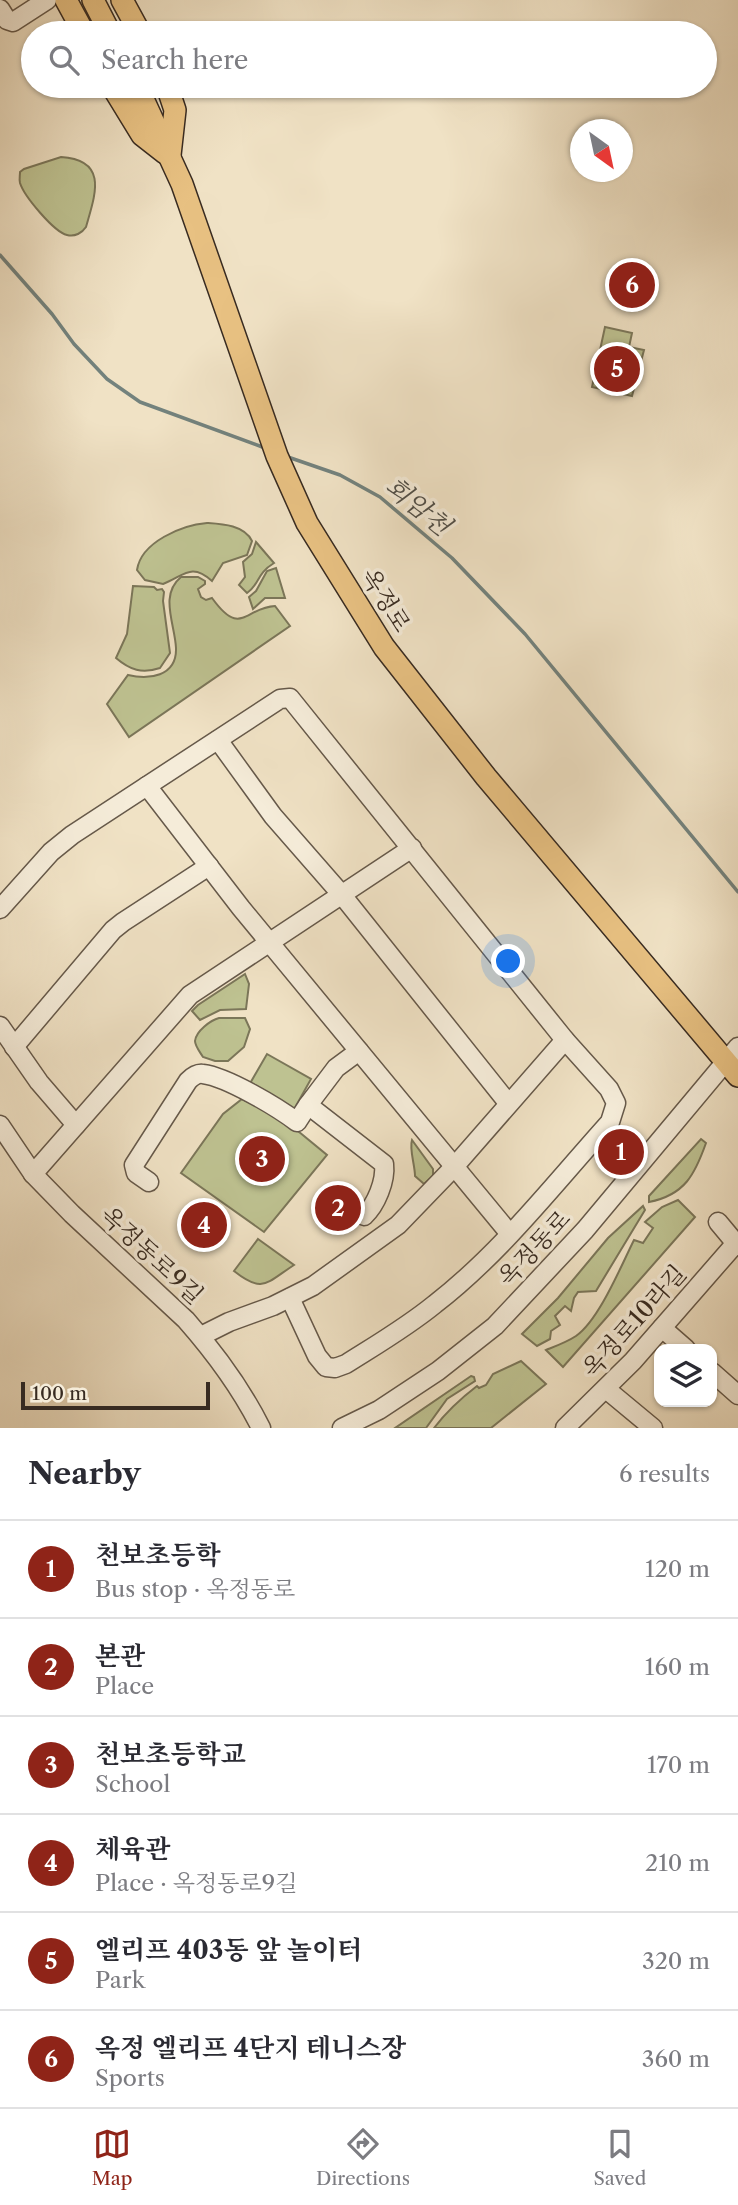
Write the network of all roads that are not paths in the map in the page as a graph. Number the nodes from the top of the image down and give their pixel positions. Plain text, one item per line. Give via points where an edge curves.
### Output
1 (47, 0) edge
2 (66, 0) edge
3 (93, 0) edge
4 (122, 0) edge
5 (0, 9) edge
6 (77, 21) edge
7 (104, 21) edge
8 (133, 21) edge
9 (119, 98) edge
10 (143, 98) edge
11 (170, 98) edge
12 (170, 157) junction
13 (218, 740) junction
14 (147, 786) junction
15 (412, 848) junction
16 (209, 866) junction
17 (342, 895) junction
18 (0, 909) edge
19 (270, 943) junction
20 (0, 1026) edge
21 (565, 1040) junction
22 (14, 1047) junction
23 (359, 1051) junction
24 (734, 1061) edge
25 (508, 1103) junction
26 (309, 1105) junction
27 (0, 1125) edge
28 (75, 1125) junction
29 (454, 1167) junction
30 (33, 1174) junction
31 (149, 1182) dead end
32 (364, 1216) dead end
33 (718, 1222) dead end
34 (510, 1234) junction
35 (737, 1244) edge
36 (290, 1298) junction
37 (662, 1328) junction
38 (201, 1336) junction
39 (680, 1344) edge
40 (717, 1376) edge
41 (606, 1389) junction
42 (738, 1395) edge
43 (261, 1428) edge
44 (342, 1428) edge
45 (565, 1428) edge
46 (653, 1428) edge

1 - 5 street via 13,22
2 - 6 main road
3 - 7 main road
4 - 8 main road
9 - 12 main road via 142,135
10 - 12 main road, 옥정로
11 - 12 main road via 174,110
12 - 24 main road, 옥정로 via 277,456 307,523 384,647 486,777
13 - 14 street
13 - 15 street via 280,699 294,699
13 - 17 street via 273,816
14 - 16 street
14 - 18 street via 51,852
15 - 17 street
15 - 21 street
16 - 19 street
16 - 22 street via 113,930
17 - 19 street
17 - 25 street
19 - 23 street
19 - 28 street via 182,1002
20 - 22 street
21 - 25 street
21 - 34 street via 616,1103 610,1122
22 - 28 street
23 - 26 street via 336,1068
23 - 29 street
24 - 44 street, 옥정동로 via 495,1326 438,1371
25 - 29 street
26 - 31 street via 296,1122 234,1086 203,1074 193,1076 134,1165 136,1173
26 - 32 street via 384,1164 374,1205
27 - 30 street, 옥정동로9길
28 - 30 street
29 - 34 street
29 - 36 street via 398,1225
30 - 38 street, 옥정동로9길
33 - 35 street
34 - 36 street via 436,1304 340,1367 326,1367 320,1360
35 - 37 street, 옥정로10라길
36 - 38 street
37 - 39 street
37 - 41 street, 옥정로10라길
38 - 43 street, 옥정동로9길 via 231,1375
40 - 42 street
41 - 45 street, 옥정로10라길
41 - 46 street

